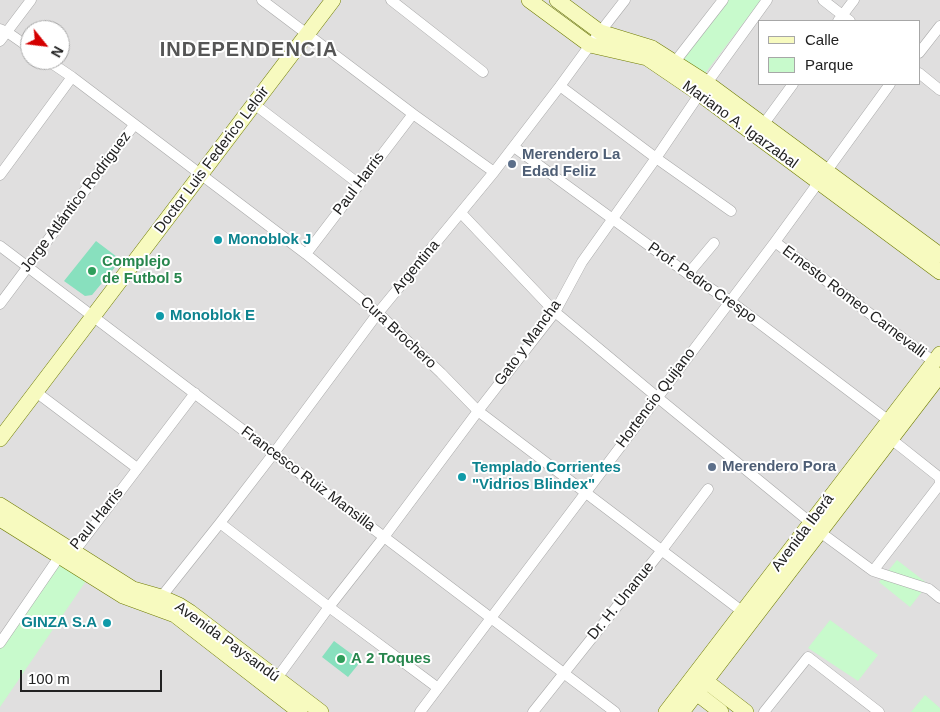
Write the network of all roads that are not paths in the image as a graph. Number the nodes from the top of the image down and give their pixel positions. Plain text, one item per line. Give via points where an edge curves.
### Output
1 (30, 0) edge
2 (262, 0) edge
3 (333, 0) edge
4 (391, 0) edge
5 (529, 0) edge
6 (557, 0) edge
7 (625, 0) edge
8 (723, 0) edge
9 (767, 0) edge
10 (822, 0) edge
11 (854, 0) edge
12 (844, 19) edge
13 (940, 26) edge
14 (3, 31) edge
15 (600, 32) junction
16 (308, 34) junction
17 (0, 41) edge
18 (20, 42) edge
19 (590, 45) junction
20 (920, 52) edge
21 (674, 63) junction
22 (62, 70) edge
23 (483, 72) dead end
24 (920, 74) edge
25 (72, 77) junction
26 (792, 85) edge
27 (889, 85) edge
28 (560, 86) junction
29 (703, 89) junction
30 (940, 90) edge
31 (254, 104) junction
32 (413, 114) junction
33 (134, 125) junction
34 (763, 125) junction
35 (514, 147) junction
36 (656, 158) junction
37 (494, 172) junction
38 (0, 175) edge
39 (200, 175) junction
40 (822, 177) junction
41 (359, 184) junction
42 (731, 211) dead end
43 (461, 213) junction
44 (612, 218) junction
45 (775, 242) junction
46 (714, 243) dead end
47 (0, 246) edge
48 (306, 254) junction
49 (940, 255) edge
50 (28, 267) junction
51 (940, 272) edge
52 (688, 274) junction
53 (730, 301) junction
54 (0, 304) edge
55 (555, 312) junction
56 (378, 313) junction
57 (94, 317) junction
58 (938, 364) edge
59 (36, 392) junction
60 (195, 393) junction
61 (657, 397) junction
62 (478, 411) junction
63 (889, 421) junction
64 (0, 439) edge
65 (891, 439) junction
66 (274, 452) junction
67 (137, 468) junction
68 (940, 483) edge
69 (708, 489) dead end
70 (585, 492) junction
71 (0, 505) edge
72 (0, 519) edge
73 (220, 524) junction
74 (816, 527) junction
75 (384, 537) junction
76 (662, 550) junction
77 (74, 552) junction
78 (59, 557) junction
79 (872, 571) junction
80 (940, 598) edge
81 (157, 602) junction
82 (329, 607) junction
83 (743, 612) junction
84 (491, 618) junction
85 (0, 643) edge
86 (563, 672) junction
87 (701, 677) junction
88 (277, 678) junction
89 (438, 688) junction
90 (692, 689) junction
91 (300, 712) edge
92 (321, 712) edge
93 (420, 712) edge
94 (533, 712) edge
95 (615, 712) edge
96 (666, 712) edge
97 (682, 712) edge
98 (720, 712) edge
99 (746, 712) edge
100 (764, 712) edge
101 (879, 712) edge

1 - 14 street
2 - 16 street
3 - 16 main road, Doctor Luis Federico Leloir
4 - 23 street
5 - 19 main road, Mariano A. Igarzabal
6 - 15 main road, Mariano A. Igarzabal
7 - 15 street, Argentina
8 - 21 street
9 - 29 street, Gato y Mancha
10 - 12 street
11 - 12 street
13 - 20 street
14 - 17 street
14 - 18 street
15 - 19 street, Argentina
15 - 21 main road, Mariano A. Igarzabal via 652,48
16 - 31 main road, Doctor Luis Federico Leloir
16 - 32 street
19 - 28 street, Argentina
19 - 29 main road, Mariano A. Igarzabal via 647,58
21 - 29 main road, Mariano A. Igarzabal
22 - 25 street, Cura Brochero
24 - 30 street
25 - 33 street, Cura Brochero
25 - 38 street
26 - 34 street
27 - 40 street, Hortencio Quijano
28 - 35 street, Argentina
28 - 36 street
29 - 34 main road, Mariano A. Igarzabal
29 - 36 street, Gato y Mancha
29 - 40 main road, Mariano A. Igarzabal
31 - 39 main road, Doctor Luis Federico Leloir
31 - 41 street
32 - 37 street
32 - 41 street, Paul Harris
33 - 39 street, Cura Brochero
33 - 50 street, Jorge Atlántico Rodriguez
34 - 40 main road, Mariano A. Igarzabal
35 - 37 street, Argentina
35 - 44 street, Prof. Pedro Crespo
36 - 42 street
36 - 44 street, Gato y Mancha
37 - 43 street, Argentina
39 - 48 street, Cura Brochero
39 - 57 main road, Doctor Luis Federico Leloir
40 - 45 street, Hortencio Quijano
40 - 49 main road, Mariano A. Igarzabal
40 - 51 main road, Mariano A. Igarzabal
41 - 48 street, Paul Harris
43 - 55 street
43 - 56 street, Argentina
44 - 52 street, Prof. Pedro Crespo
44 - 55 street, Gato y Mancha via 570,281
45 - 53 street, Hortencio Quijano
45 - 58 street, Ernesto Romeo Carnevalli
46 - 52 street
47 - 50 street, Francesco Ruiz Mansilla
48 - 56 street, Cura Brochero
50 - 54 street, Jorge Atlántico Rodriguez
50 - 57 street, Francesco Ruiz Mansilla
52 - 53 street, Prof. Pedro Crespo
53 - 61 street, Hortencio Quijano
53 - 63 street, Prof. Pedro Crespo
55 - 61 street
55 - 62 street, Gato y Mancha
56 - 62 street, Cura Brochero
56 - 66 street, Argentina
57 - 59 main road, Doctor Luis Federico Leloir
57 - 60 street, Francesco Ruiz Mansilla
58 - 63 main road, Avenida Iberá
58 - 65 main road, Avenida Iberá
59 - 64 main road, Doctor Luis Federico Leloir
59 - 67 street
60 - 66 street, Francesco Ruiz Mansilla
60 - 67 street, Paul Harris
61 - 70 street, Hortencio Quijano
61 - 74 street
62 - 70 street, Cura Brochero
62 - 75 street, Gato y Mancha
63 - 74 main road, Avenida Iberá
65 - 68 street via 938,477
65 - 74 main road, Avenida Iberá
66 - 73 street, Argentina
66 - 75 street, Francesco Ruiz Mansilla
67 - 77 street, Paul Harris
68 - 79 street
69 - 76 street, Dr. H. Unanue
70 - 76 street, Cura Brochero
70 - 84 street, Hortencio Quijano
71 - 77 main road, Avenida Paysandú
72 - 78 main road, Avenida Paysandú
73 - 81 street, Argentina
73 - 82 street
74 - 79 street
74 - 83 main road, Avenida Iberá
74 - 87 main road, Avenida Iberá
75 - 82 street, Gato y Mancha
75 - 84 street, Francesco Ruiz Mansilla
76 - 83 street, Cura Brochero
76 - 86 street, Dr. H. Unanue
77 - 78 street, Paul Harris
77 - 81 main road, Avenida Paysandú
78 - 81 main road, Avenida Paysandú via 122,596
78 - 85 street, Paul Harris
79 - 80 street via 929,589
81 - 88 main road, Avenida Paysandú via 179,605
81 - 91 main road, Avenida Paysandú
82 - 88 street, Gato y Mancha
82 - 89 street
83 - 87 main road, Avenida Iberá
84 - 86 street, Francesco Ruiz Mansilla
84 - 89 street, Hortencio Quijano
86 - 94 street, Dr. H. Unanue
86 - 95 street, Francesco Ruiz Mansilla
87 - 90 main road, Avenida Iberá
87 - 99 main road
88 - 92 main road, Avenida Paysandú
89 - 93 street, Hortencio Quijano
90 - 96 main road, Avenida Iberá
90 - 97 main road, Avenida Iberá
90 - 98 main road
100 - 101 street via 808,657

